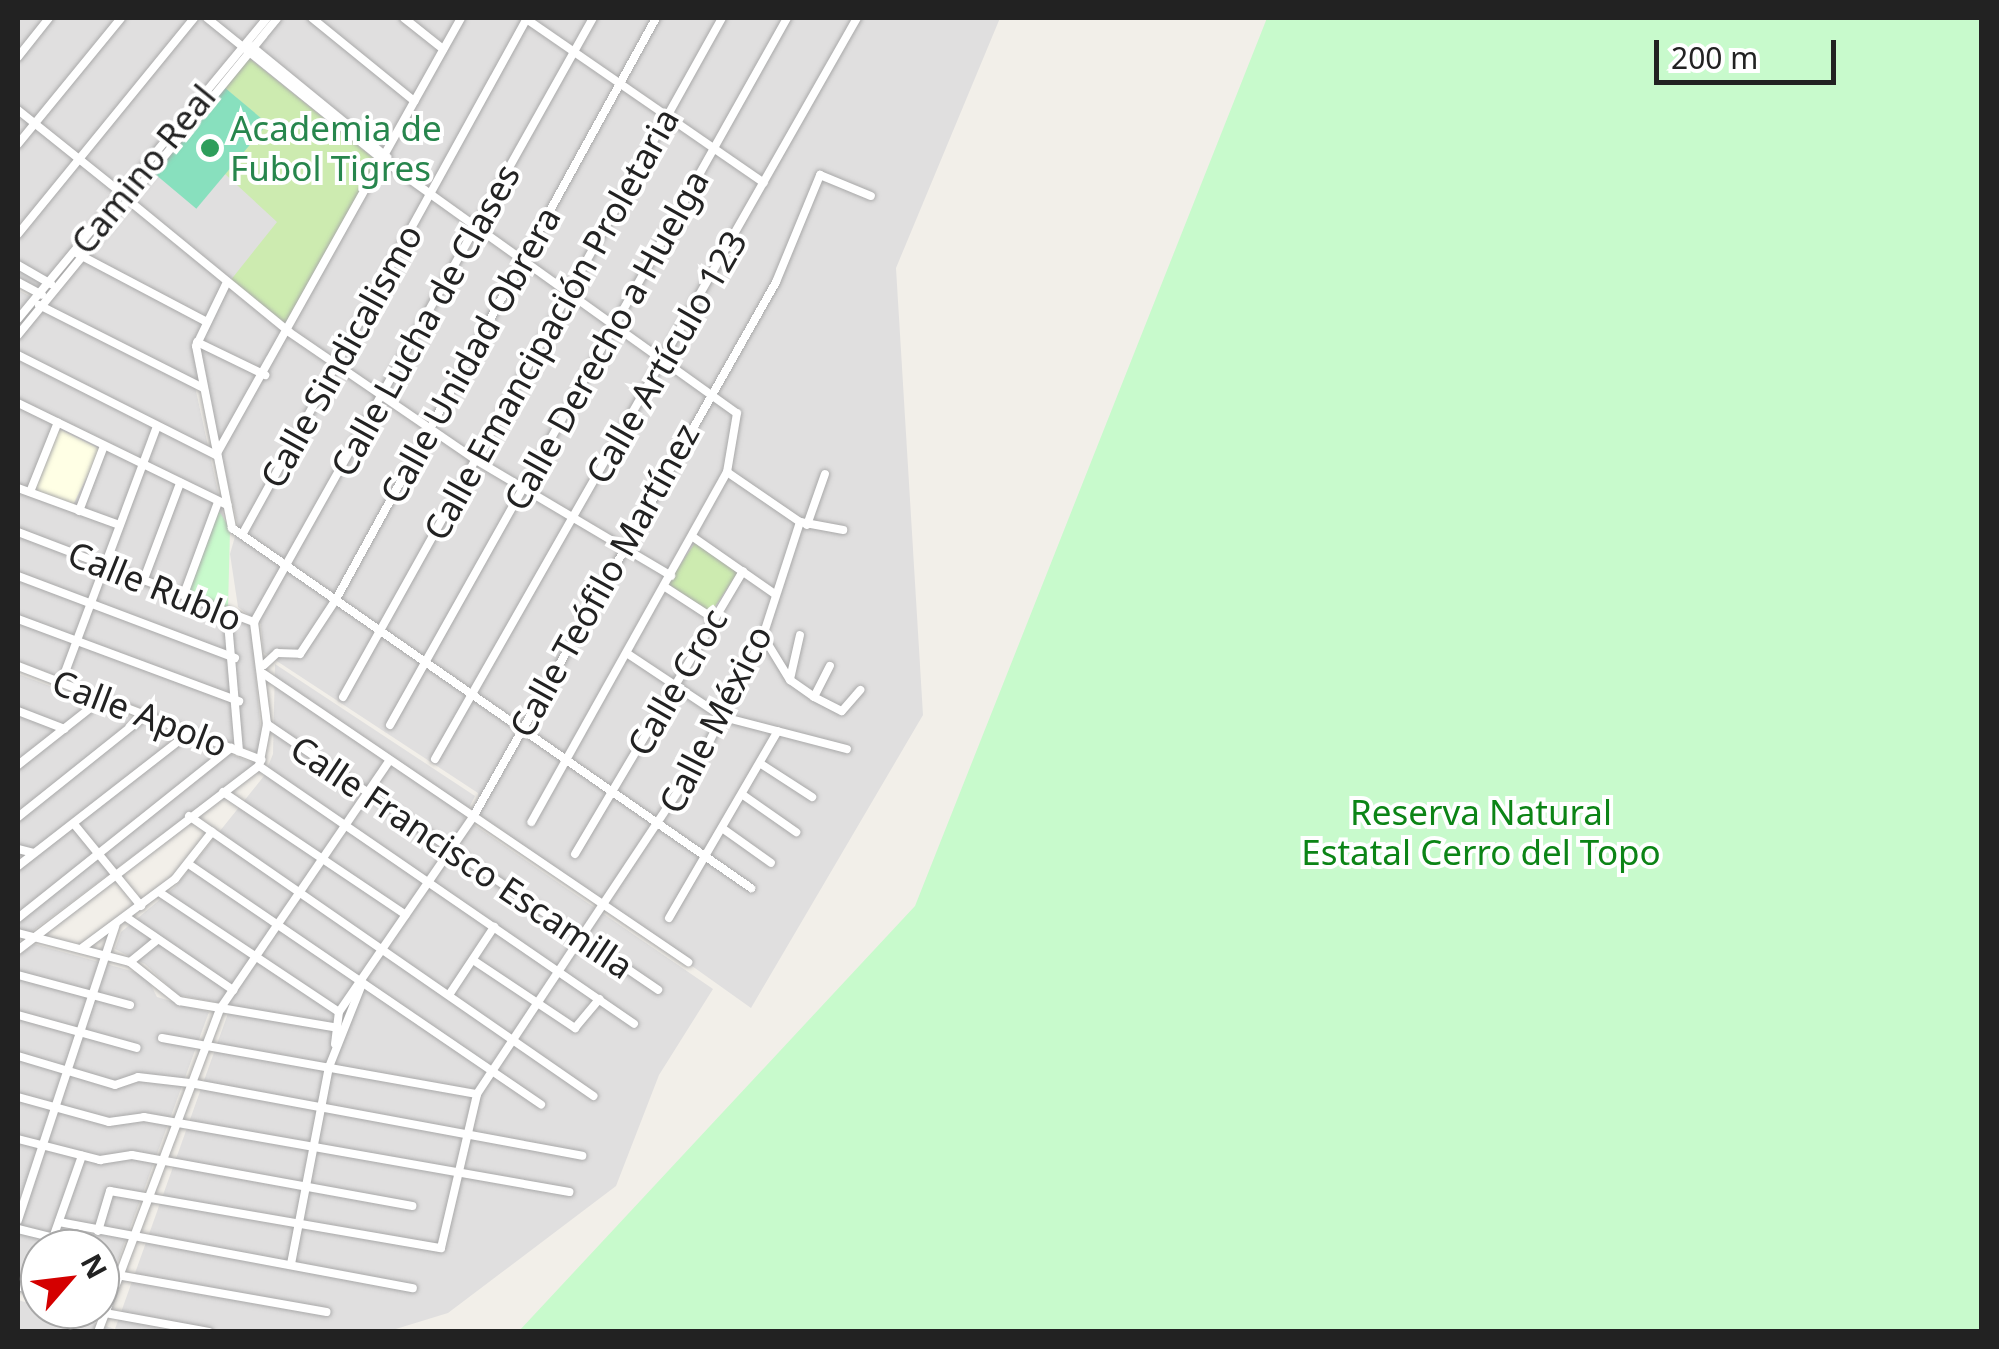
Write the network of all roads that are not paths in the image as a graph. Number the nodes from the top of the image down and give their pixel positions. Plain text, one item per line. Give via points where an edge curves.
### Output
1 (50, 18) edge
2 (122, 18) edge
3 (194, 18) edge
4 (207, 18) edge
5 (268, 18) edge
6 (276, 18) edge
7 (312, 18) edge
8 (404, 18) edge
9 (460, 18) edge
10 (526, 18) edge
11 (592, 18) edge
12 (656, 18) edge
13 (722, 18) edge
14 (786, 18) edge
15 (857, 18) edge
16 (245, 47) junction
17 (442, 49) junction
18 (573, 52) junction
19 (18, 57) edge
20 (617, 86) junction
21 (414, 101) junction
22 (18, 110) edge
23 (664, 120) junction
24 (34, 124) junction
25 (18, 144) edge
26 (710, 150) junction
27 (386, 159) junction
28 (79, 160) junction
29 (764, 183) junction
30 (431, 194) junction
31 (871, 196) dead end
32 (125, 197) junction
33 (476, 227) junction
34 (18, 234) edge
35 (78, 255) junction
36 (522, 259) junction
37 (18, 265) edge
38 (18, 282) edge
39 (227, 282) junction
40 (52, 284) junction
41 (569, 290) junction
42 (43, 295) junction
43 (39, 305) junction
44 (206, 322) junction
45 (615, 324) junction
46 (19, 326) edge
47 (289, 332) junction
48 (196, 342) junction
49 (18, 355) edge
50 (666, 359) junction
51 (338, 364) junction
52 (265, 375) junction
53 (203, 388) junction
54 (710, 391) junction
55 (384, 396) junction
56 (18, 406) edge
57 (58, 422) junction
58 (157, 426) junction
59 (430, 428) junction
60 (104, 446) junction
61 (216, 454) junction
62 (476, 460) junction
63 (142, 465) junction
64 (727, 472) junction
65 (825, 474) dead end
66 (180, 483) junction
67 (18, 488) edge
68 (524, 490) junction
69 (30, 492) junction
70 (222, 504) junction
71 (79, 510) junction
72 (574, 519) junction
73 (804, 523) junction
74 (119, 525) junction
75 (843, 530) dead end
76 (18, 532) edge
77 (242, 536) junction
78 (693, 537) junction
79 (622, 547) junction
80 (104, 564) junction
81 (286, 567) junction
82 (743, 571) junction
83 (18, 576) edge
84 (671, 576) junction
85 (144, 579) junction
86 (666, 587) junction
87 (184, 594) junction
88 (776, 595) junction
89 (335, 600) junction
90 (90, 603) junction
91 (226, 611) junction
92 (18, 619) edge
93 (714, 619) junction
94 (254, 622) junction
95 (379, 630) junction
96 (800, 635) dead end
97 (763, 636) junction
98 (76, 642) junction
99 (628, 654) junction
100 (235, 658) junction
101 (426, 663) junction
102 (18, 666) edge
103 (830, 666) dead end
104 (264, 669) junction
105 (790, 680) junction
106 (62, 683) junction
107 (675, 686) junction
108 (860, 690) dead end
109 (473, 696) junction
110 (343, 697) dead end
111 (814, 697) junction
112 (103, 698) junction
113 (239, 701) junction
114 (18, 711) edge
115 (146, 715) junction
116 (723, 716) junction
117 (267, 724) junction
118 (390, 725) dead end
119 (520, 728) junction
120 (65, 729) junction
121 (778, 731) junction
122 (190, 732) junction
123 (235, 750) junction
124 (847, 750) dead end
125 (390, 760) junction
126 (435, 760) dead end
127 (566, 761) junction
128 (261, 763) junction
129 (762, 764) junction
130 (18, 765) edge
131 (224, 792) junction
132 (368, 793) junction
133 (612, 794) junction
134 (744, 795) junction
135 (812, 796) dead end
136 (190, 816) junction
137 (18, 817) edge
138 (473, 817) junction
139 (530, 822) dead end
140 (74, 824) junction
141 (346, 826) junction
142 (660, 826) junction
143 (722, 828) junction
144 (212, 832) junction
145 (796, 832) dead end
146 (18, 849) edge
147 (452, 850) junction
148 (34, 853) junction
149 (98, 854) junction
150 (575, 854) dead end
151 (702, 856) junction
152 (324, 860) junction
153 (771, 863) dead end
154 (190, 865) junction
155 (18, 866) edge
156 (115, 874) junction
157 (429, 884) junction
158 (752, 888) dead end
159 (159, 892) junction
160 (301, 893) junction
161 (608, 905) junction
162 (141, 906) junction
163 (406, 914) junction
164 (18, 918) edge
165 (126, 918) junction
166 (669, 918) dead end
167 (115, 926) junction
168 (278, 926) junction
169 (494, 927) junction
170 (18, 933) edge
171 (34, 937) junction
172 (581, 938) junction
173 (157, 940) junction
174 (82, 948) junction
175 (383, 948) junction
176 (18, 950) edge
177 (106, 954) junction
178 (256, 958) junction
179 (473, 960) junction
180 (130, 962) junction
181 (688, 962) dead end
182 (560, 971) junction
183 (18, 974) edge
184 (363, 979) junction
185 (233, 990) junction
186 (658, 990) dead end
187 (93, 992) junction
188 (450, 994) junction
189 (599, 999) junction
190 (537, 1004) junction
191 (130, 1005) dead end
192 (220, 1008) junction
193 (339, 1012) junction
194 (18, 1016) edge
195 (634, 1024) dead end
196 (333, 1027) junction
197 (81, 1030) junction
198 (162, 1038) dead end
199 (516, 1038) junction
200 (335, 1044) junction
201 (204, 1045) junction
202 (136, 1048) dead end
203 (18, 1056) edge
204 (329, 1067) junction
205 (70, 1068) junction
206 (492, 1072) junction
207 (190, 1083) junction
208 (477, 1094) junction
209 (593, 1096) dead end
210 (18, 1097) edge
211 (541, 1104) dead end
212 (56, 1106) junction
213 (321, 1107) junction
214 (176, 1123) junction
215 (470, 1133) junction
216 (18, 1139) edge
217 (44, 1144) junction
218 (314, 1145) junction
219 (82, 1156) junction
220 (582, 1156) dead end
221 (162, 1162) junction
222 (464, 1171) junction
223 (306, 1186) junction
224 (569, 1192) dead end
225 (148, 1199) junction
226 (412, 1206) dead end
227 (18, 1220) edge
228 (59, 1222) junction
229 (298, 1224) junction
230 (56, 1229) edge
231 (89, 1229) edge
232 (99, 1229) edge
233 (120, 1235) edge
234 (133, 1238) junction
235 (292, 1264) junction
236 (120, 1276) joint
237 (413, 1288) dead end
238 (327, 1312) dead end
239 (120, 1317) edge
240 (208, 1332) edge

1 - 19 street
2 - 24 street
3 - 28 street
4 - 16 street
5 - 16 street, Camino Real
6 - 16 street, Camino Real
7 - 21 street
8 - 17 street
9 - 17 street
10 - 18 street
10 - 30 street, Calle Sindicalismo
11 - 18 street, Calle Lucha de Clases
12 - 20 street, Calle Unidad Obrera
13 - 23 street, Calle Emancipación Proletaria
14 - 26 street, Calle Derecho a Huelga
15 - 29 street, Calle Artículo 123
16 - 27 street
16 - 32 street, Camino Real
17 - 21 street
18 - 20 street
18 - 33 street, Calle Lucha de Clases
20 - 23 street
20 - 36 street, Calle Unidad Obrera
21 - 27 street
22 - 24 street
23 - 26 street
23 - 41 street, Calle Emancipación Proletaria
24 - 25 street
24 - 28 street
26 - 29 street
26 - 45 street, Calle Derecho a Huelga
27 - 30 street
27 - 47 street
28 - 32 street
28 - 34 street
29 - 50 street, Calle Artículo 123
30 - 33 street
30 - 51 street, Calle Sindicalismo
31 - 54 street, Calle Teófilo Martínez via 820,174 776,282
32 - 35 street, Camino Real
32 - 39 street
33 - 36 street
33 - 55 street, Calle Lucha de Clases
35 - 40 street, Camino Real
35 - 44 street
36 - 41 street
36 - 59 street, Calle Unidad Obrera
37 - 40 street
38 - 42 street
39 - 44 street
39 - 47 street
40 - 42 street, Camino Real
41 - 45 street
41 - 62 street, Calle Emancipación Proletaria
42 - 43 street, Camino Real
42 - 46 street, Camino Real
43 - 46 street, Camino Real
43 - 53 street
44 - 48 street
45 - 50 street
45 - 68 street, Calle Derecho a Huelga
47 - 51 street
47 - 52 street
48 - 52 street
48 - 53 street
49 - 58 street
50 - 54 street
50 - 72 street, Calle Artículo 123
51 - 55 street
51 - 77 street, Calle Sindicalismo
52 - 61 street
53 - 61 street
54 - 64 street via 735,409 739,426
54 - 79 street, Calle Teófilo Martínez
55 - 59 street
55 - 81 street, Calle Lucha de Clases
56 - 57 street
57 - 60 street
57 - 69 street
58 - 61 street
58 - 63 street
59 - 62 street
59 - 89 street, Calle Unidad Obrera
60 - 63 street
60 - 71 street
61 - 70 street
62 - 68 street
62 - 95 street, Calle Emancipación Proletaria
63 - 66 street
63 - 74 street
64 - 73 street
64 - 78 street
65 - 73 street, Calle México
66 - 70 street
66 - 85 street
67 - 69 street
68 - 72 street
68 - 101 street, Calle Derecho a Huelga
69 - 71 street
70 - 77 street
70 - 87 street
71 - 74 street
72 - 79 street
72 - 109 street, Calle Artículo 123
73 - 75 street
73 - 88 street, Calle México
74 - 80 street
76 - 80 street, Calle Rublo
77 - 81 street
78 - 82 street
78 - 84 street
79 - 84 street
79 - 119 street, Calle Teófilo Martínez
80 - 85 street, Calle Rublo
80 - 90 street
81 - 89 street
81 - 94 street, Calle Lucha de Clases
82 - 88 street
82 - 93 street, Calle Croc
83 - 90 street
84 - 86 street
85 - 87 street, Calle Rublo
86 - 93 street
86 - 99 street
87 - 91 street, Calle Rublo
88 - 97 street, Calle México
89 - 95 street
89 - 104 street, Calle Unidad Obrera via 300,654 277,652
90 - 98 street
90 - 100 street
91 - 94 street, Calle Rublo
91 - 100 street
92 - 98 street
93 - 107 street, Calle Croc
94 - 104 street, Calle Rublo
95 - 101 street
95 - 110 street, Calle Emancipación Proletaria
96 - 105 street
97 - 105 street
97 - 116 street, Calle México
98 - 106 street
98 - 113 street
99 - 107 street
99 - 127 street
100 - 113 street
101 - 109 street
101 - 118 street, Calle Derecho a Huelga
102 - 106 street, Calle Apolo
103 - 111 street
104 - 117 street, Calle Rublo
104 - 125 street
105 - 111 street
106 - 112 street, Calle Apolo
107 - 116 street
107 - 133 street, Calle Croc
108 - 111 street via 840,711
109 - 119 street
109 - 126 street, Calle Artículo 123
112 - 115 street, Calle Apolo
112 - 120 street
113 - 123 street
114 - 120 street
115 - 122 street, Calle Apolo
115 - 137 street
116 - 121 street
116 - 142 street, Calle México
117 - 128 street, Calle Rublo
117 - 132 street, Calle Francisco Escamilla
119 - 127 street
119 - 138 street, Calle Teófilo Martínez
120 - 130 street
121 - 124 street
121 - 129 street
122 - 123 street, Calle Apolo
122 - 140 street
123 - 128 street, Calle Apolo
123 - 149 street
125 - 132 street
125 - 138 street
127 - 133 street
127 - 139 street
128 - 131 street
128 - 141 street, Calle Apolo
129 - 134 street
129 - 135 street
131 - 136 street
131 - 152 street
132 - 141 street
132 - 147 street, Calle Francisco Escamilla
133 - 142 street
133 - 150 street, Calle Croc
134 - 143 street
134 - 145 street
136 - 144 street
136 - 156 street
138 - 147 street, Calle Teófilo Martínez
138 - 161 street
140 - 148 street
140 - 149 street
141 - 152 street
141 - 157 street, Calle Apolo
142 - 151 street
142 - 161 street, Calle México
143 - 151 street
143 - 153 street
144 - 154 street
144 - 160 street
146 - 148 street
147 - 157 street, Calle Teófilo Martínez
147 - 172 street, Calle Francisco Escamilla
148 - 155 street
149 - 156 street
149 - 164 street
151 - 158 street
151 - 166 street
152 - 160 street
152 - 163 street
154 - 159 street
154 - 168 street
156 - 162 street
156 - 171 street
157 - 163 street, Calle Teófilo Martínez
157 - 169 street, Calle Apolo
159 - 162 street
159 - 178 street
160 - 168 street
160 - 175 street
161 - 172 street, Calle México
161 - 181 street
162 - 165 street
163 - 175 street, Calle Teófilo Martínez
165 - 167 street
165 - 173 street
167 - 174 street
167 - 177 street
168 - 178 street
168 - 184 street
169 - 179 street
169 - 182 street, Calle Apolo
170 - 171 street
171 - 174 street
171 - 176 street
172 - 182 street, Calle México
172 - 186 street, Calle Francisco Escamilla
173 - 180 street
173 - 185 street
174 - 177 street
175 - 184 street, Calle Teófilo Martínez
175 - 188 street
177 - 180 street
177 - 187 street
178 - 185 street
178 - 193 street
179 - 188 street
179 - 190 street
180 - 192 street via 172,999
182 - 189 street, Calle Apolo
182 - 190 street, Calle México
183 - 187 street
184 - 193 street, Calle Teófilo Martínez
184 - 200 street, Calle Teófilo Martínez
184 - 206 street
185 - 192 street
187 - 191 street
187 - 197 street
188 - 199 street
189 - 190 street via 574,1028
189 - 195 street, Calle Apolo
190 - 199 street, Calle México
192 - 196 street
192 - 201 street
193 - 196 street, Calle Teófilo Martínez
194 - 197 street
196 - 200 street, Calle Teófilo Martínez
197 - 202 street
197 - 205 street
198 - 201 street
199 - 206 street, Calle México
199 - 209 street
200 - 204 street, Calle Teófilo Martínez
201 - 204 street
201 - 207 street
203 - 205 street
204 - 208 street
204 - 213 street, Calle Teófilo Martínez
205 - 207 street via 118,1085 138,1077
205 - 212 street
206 - 208 street, Calle México
206 - 211 street
207 - 213 street
207 - 214 street
208 - 215 street
210 - 212 street
212 - 214 street via 109,1122 144,1117
212 - 217 street
213 - 215 street
213 - 218 street, Calle Teófilo Martínez
214 - 218 street
214 - 221 street
215 - 220 street
215 - 222 street
216 - 217 street
217 - 219 street
217 - 227 street
218 - 222 street
218 - 223 street, Calle Teófilo Martínez
219 - 221 street
219 - 228 street
221 - 223 street
221 - 225 street
222 - 224 street
222 - 229 street via 441,1248
223 - 226 street
223 - 229 street, Calle Teófilo Martínez
225 - 229 street
225 - 232 street via 110,1191
225 - 234 street
228 - 230 street
228 - 231 street
229 - 235 street, Calle Teófilo Martínez
233 - 234 street
234 - 235 street
234 - 236 street
235 - 237 street
236 - 238 street
239 - 240 street

